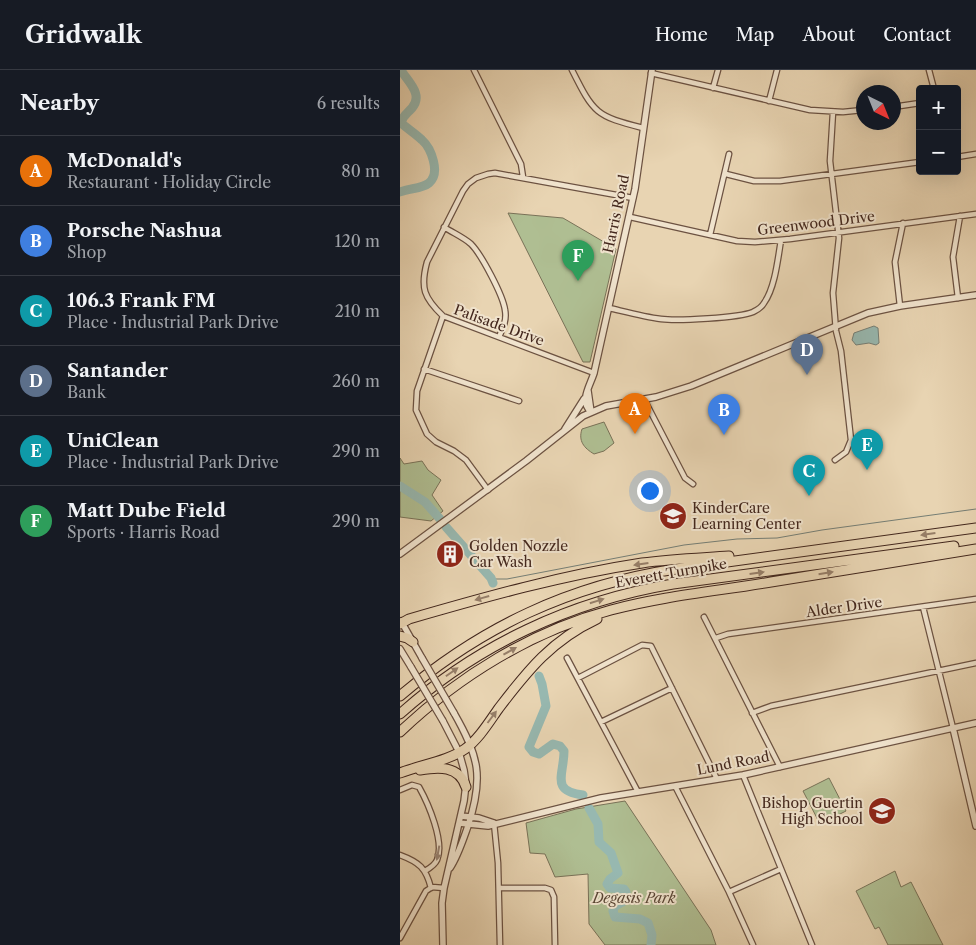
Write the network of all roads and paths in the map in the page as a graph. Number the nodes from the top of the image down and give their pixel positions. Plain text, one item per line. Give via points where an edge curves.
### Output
1 (474, 70) edge
2 (572, 70) edge
3 (718, 70) edge
4 (777, 70) edge
5 (929, 70) edge
6 (651, 72) edge
7 (933, 85) edge
8 (713, 88) junction
9 (769, 101) junction
10 (916, 104) edge
11 (901, 106) edge
12 (856, 110) edge
13 (832, 112) junction
14 (643, 128) junction
15 (730, 154) dead end
16 (976, 154) edge
17 (961, 156) edge
18 (916, 163) edge
19 (726, 174) junction
20 (832, 175) junction
21 (523, 177) junction
22 (634, 198) junction
23 (976, 214) edge
24 (960, 216) junction
25 (630, 217) junction
26 (902, 224) junction
27 (444, 227) junction
28 (838, 232) junction
29 (710, 235) junction
30 (781, 240) junction
31 (976, 295) edge
32 (958, 298) junction
33 (900, 306) junction
34 (609, 308) junction
35 (443, 316) junction
36 (836, 325) junction
37 (499, 336) junction
38 (424, 369) junction
39 (594, 373) junction
40 (587, 394) junction
41 (644, 399) junction
42 (519, 401) dead end
43 (591, 412) junction
44 (564, 430) junction
45 (835, 460) dead end
46 (693, 484) dead end
47 (488, 490) junction
48 (976, 528) edge
49 (976, 544) edge
50 (976, 549) edge
51 (794, 552) junction
52 (400, 554) edge
53 (976, 599) edge
54 (657, 600) junction
55 (923, 607) junction
56 (704, 617) dead end
57 (400, 622) edge
58 (400, 636) edge
59 (716, 638) junction
60 (413, 642) junction
61 (400, 649) edge
62 (567, 658) dead end
63 (976, 663) edge
64 (939, 671) junction
65 (578, 678) junction
66 (672, 688) junction
67 (400, 696) edge
68 (752, 713) junction
69 (400, 714) edge
70 (602, 722) junction
71 (976, 723) edge
72 (953, 728) junction
73 (400, 732) edge
74 (471, 744) junction
75 (459, 752) junction
76 (780, 767) junction
77 (400, 774) edge
78 (743, 775) junction
79 (718, 780) junction
80 (675, 786) junction
81 (466, 787) junction
82 (400, 790) edge
83 (638, 792) junction
84 (471, 817) junction
85 (460, 819) junction
86 (494, 823) junction
87 (468, 824) junction
88 (976, 826) edge
89 (400, 855) edge
90 (781, 869) junction
91 (448, 870) junction
92 (425, 871) junction
93 (431, 888) junction
94 (444, 888) junction
95 (499, 888) junction
96 (729, 892) junction
97 (400, 938) edge
98 (443, 945) edge
99 (500, 945) edge
100 (555, 945) edge
101 (753, 945) edge
102 (812, 945) edge

1 - 21 street via 521,164
2 - 14 street via 595,109 610,118
3 - 8 street
4 - 9 street
5 - 7 street
6 - 8 street
6 - 14 street, Harris Road
8 - 9 street
9 - 13 street
10 - 11 street
12 - 13 street
13 - 20 street
14 - 22 street, Harris Road
15 - 19 street
16 - 17 street
18 - 20 street
19 - 20 street via 769,182
19 - 29 street
20 - 28 street
21 - 22 street, Palisade Drive
21 - 27 street, Palisade Drive via 495,173 476,178 463,191
22 - 25 street, Harris Road
23 - 24 street, Greenwood Drive
24 - 26 street, Greenwood Drive
24 - 32 street via 953,257
25 - 29 street, Greenwood Drive
25 - 34 street, Harris Road
26 - 28 street, Greenwood Drive
26 - 33 street via 895,262
27 - 35 street, Palisade Drive via 426,262 423,283 430,302
27 - 37 street via 470,244 484,261 505,310 505,323
28 - 30 street, Greenwood Drive
28 - 36 street via 833,284
29 - 30 street, Greenwood Drive via 745,242
30 - 34 street via 768,297 753,312 724,317 663,319
31 - 32 street
32 - 33 street
33 - 36 street
34 - 39 street, Harris Road
35 - 37 street, Palisade Drive
35 - 38 street
36 - 41 street via 691,386
36 - 45 street via 851,440 846,452
37 - 39 street, Palisade Drive
38 - 42 street
38 - 47 street via 415,401 421,424 431,439 466,460
39 - 40 street, Harris Road
40 - 43 street, Harris Road
40 - 44 street, Harris Road
41 - 43 street
41 - 46 street via 685,478
43 - 44 street, Harris Road
44 - 47 street, Harris Road
47 - 52 street, Harris Road
48 -> 51 highway, Everett Turnpike
69 -> 49 highway, Everett Turnpike via 444,678 491,648 549,619 601,600 673,584
54 -> 50 highway
51 -> 57 highway via 630,565 496,594
51 - 67 highway, Everett Turnpike via 657,572 568,595 488,632 445,660
53 - 55 street, Alder Drive
73 -> 54 highway via 462,681 522,645 598,614
74 -> 54 highway via 528,670 554,645 597,619
55 - 59 street, Alder Drive
55 - 64 street
56 - 59 street
57 - 60 street
58 - 60 highway
59 - 68 street
60 - 74 street, bridge
61 - 75 street, bridge
62 - 65 street
63 - 64 street
64 - 68 street via 771,706
64 - 72 street
65 - 66 street via 646,644 654,650
65 - 70 street
66 - 70 street
66 - 79 street
68 - 76 street
70 - 83 street
71 - 72 street, Lund Road
72 - 76 street, Lund Road
72 - 88 street
74 - 75 highway
74 - 84 street via 478,780
75 - 77 highway
75 - 81 street
76 - 78 street, Lund Road
77 - 81 highway via 447,769 459,775
78 - 79 street, Lund Road
78 - 90 street
79 - 80 street, Lund Road
80 - 83 street, Lund Road
80 - 96 street
81 - 85 street
82 -> 92 street via 416,785 437,830 438,857 436,863
83 - 86 street, Lund Road
84 - 85 street, Lund Road
84 - 86 street, Lund Road
84 - 87 street
85 - 87 street, Lund Road
85 - 91 street
86 - 87 street, Lund Road via 486,826
86 - 95 street
87 - 91 street
89 - 92 street
90 - 96 street
90 - 102 street
91 - 94 street
92 - 93 street
93 - 94 street
93 - 97 street via 422,896
94 - 98 street
95 - 99 street
95 - 100 street via 545,888 552,891
96 - 101 street

